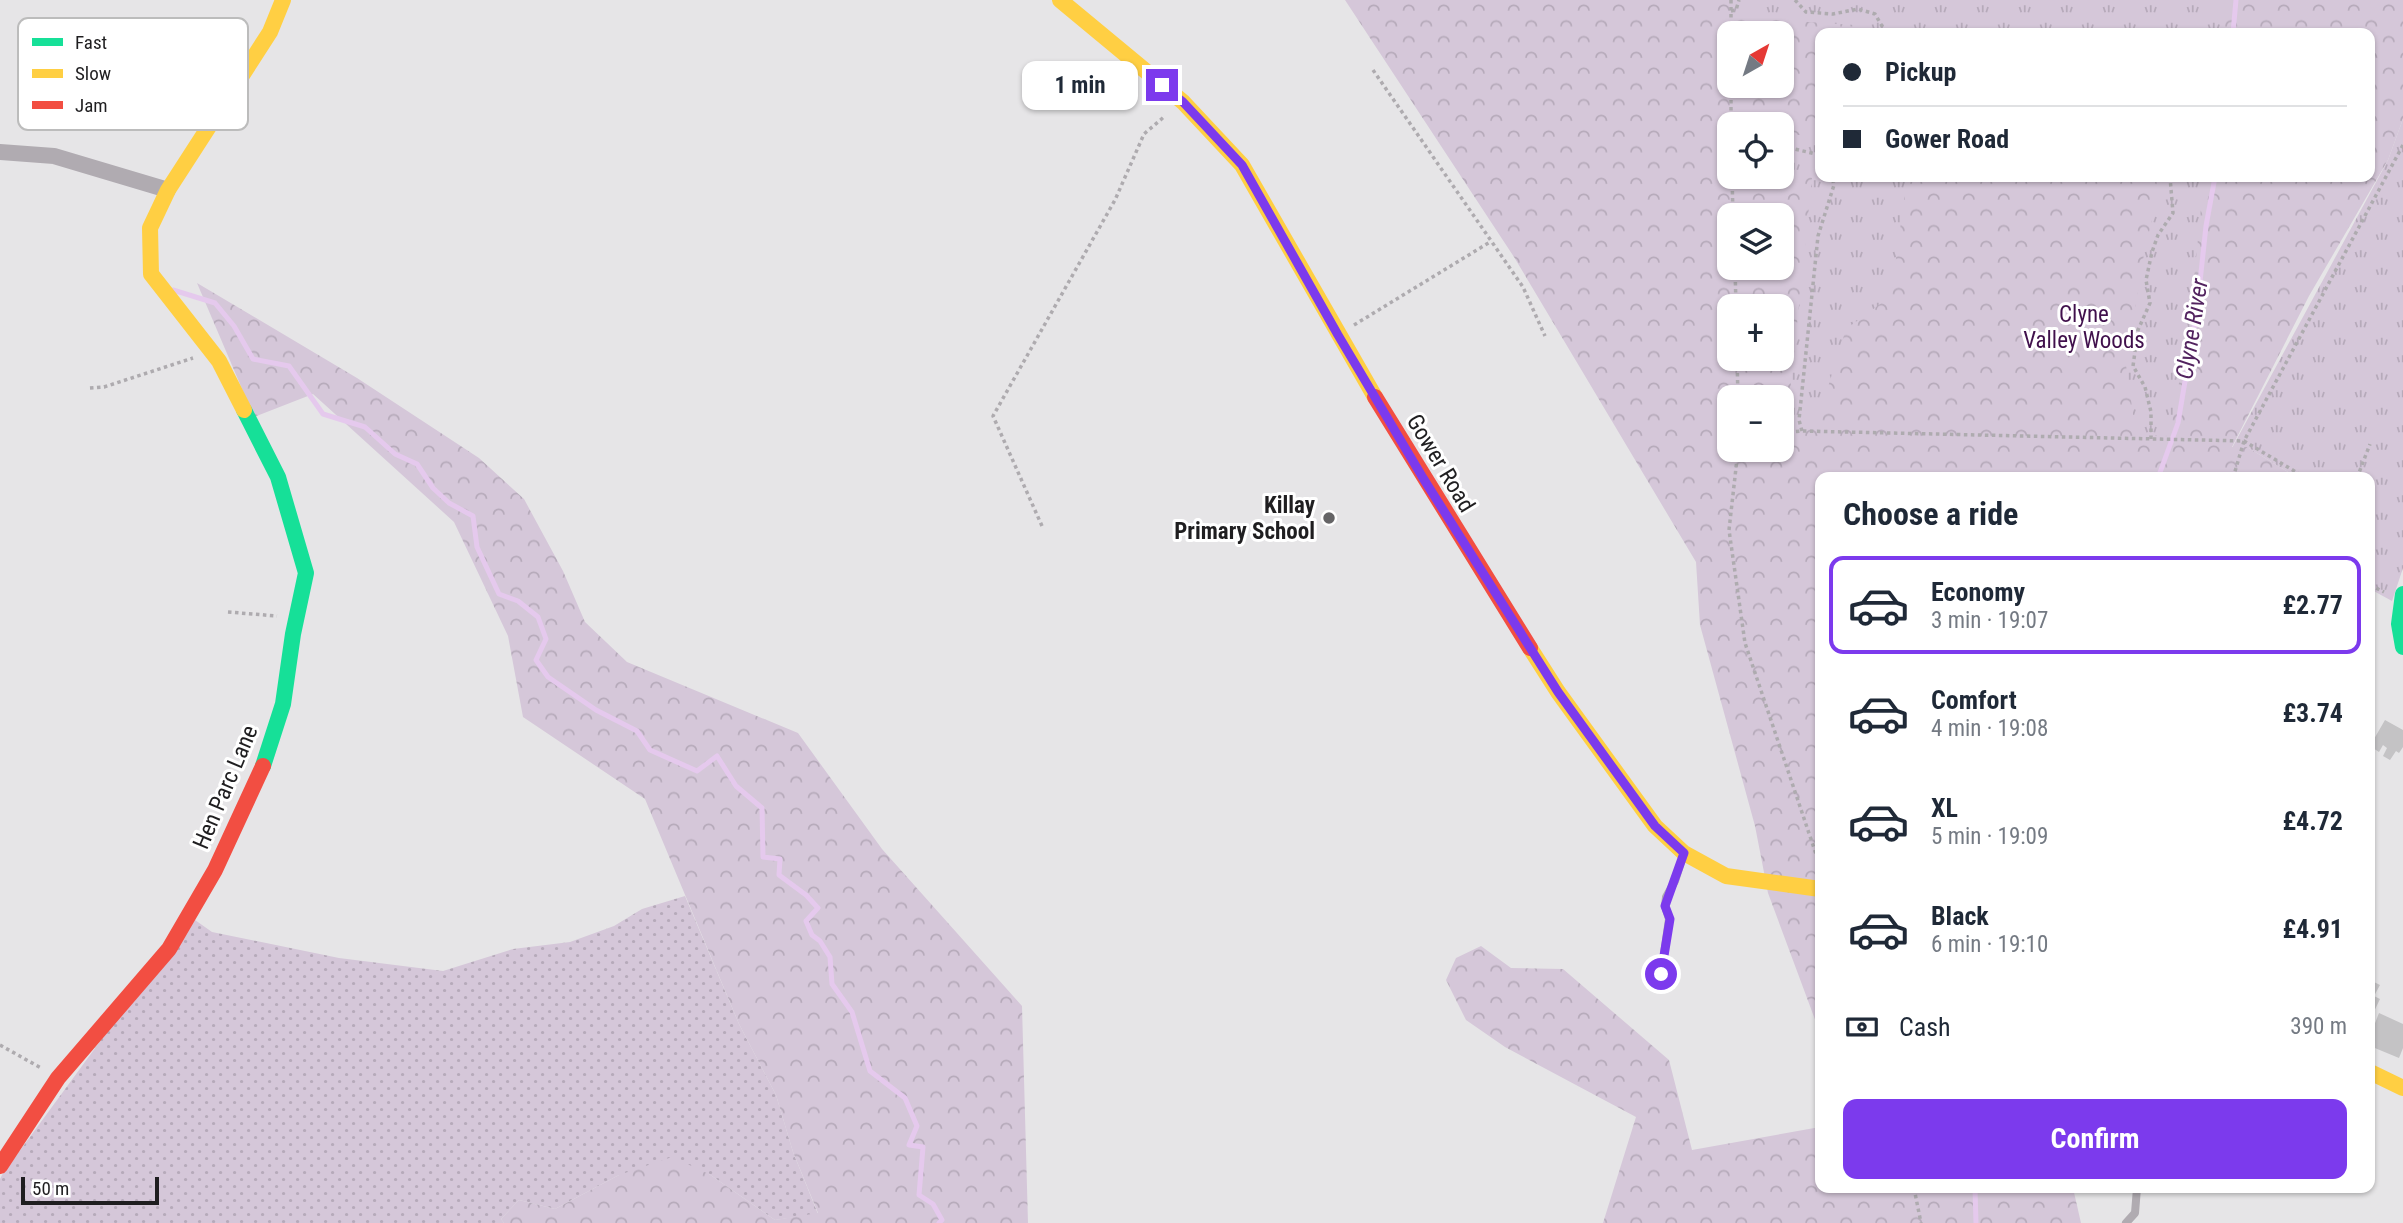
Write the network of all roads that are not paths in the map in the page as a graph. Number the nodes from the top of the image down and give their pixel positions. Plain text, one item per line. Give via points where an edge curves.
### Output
1 (283, 0) edge
2 (1060, 0) edge
3 (248, 65) edge
4 (207, 130) edge
5 (0, 152) edge
6 (168, 190) junction
7 (2403, 594) edge
8 (2403, 647) edge
9 (1684, 853) junction
10 (1815, 887) edge
11 (1659, 989) dead end
12 (2375, 1074) edge
13 (2403, 1088) edge
14 (0, 1166) edge
15 (2137, 1193) edge
16 (2126, 1223) edge

1 - 3 street
2 - 9 street, Gower Road via 1183,102 1242,165 1438,502 1558,692 1655,826
4 - 6 street
5 - 6 street via 54,156
6 - 14 street, Hen Parc Lane via 150,228 151,274 219,361 278,477 306,573 283,704 263,767 215,870 169,949 58,1078
7 - 8 street via 2399,624
9 - 10 street, Gower Road via 1726,876
9 - 11 lane via 1665,906 1670,919
12 - 13 street
15 - 16 lane via 2135,1213

